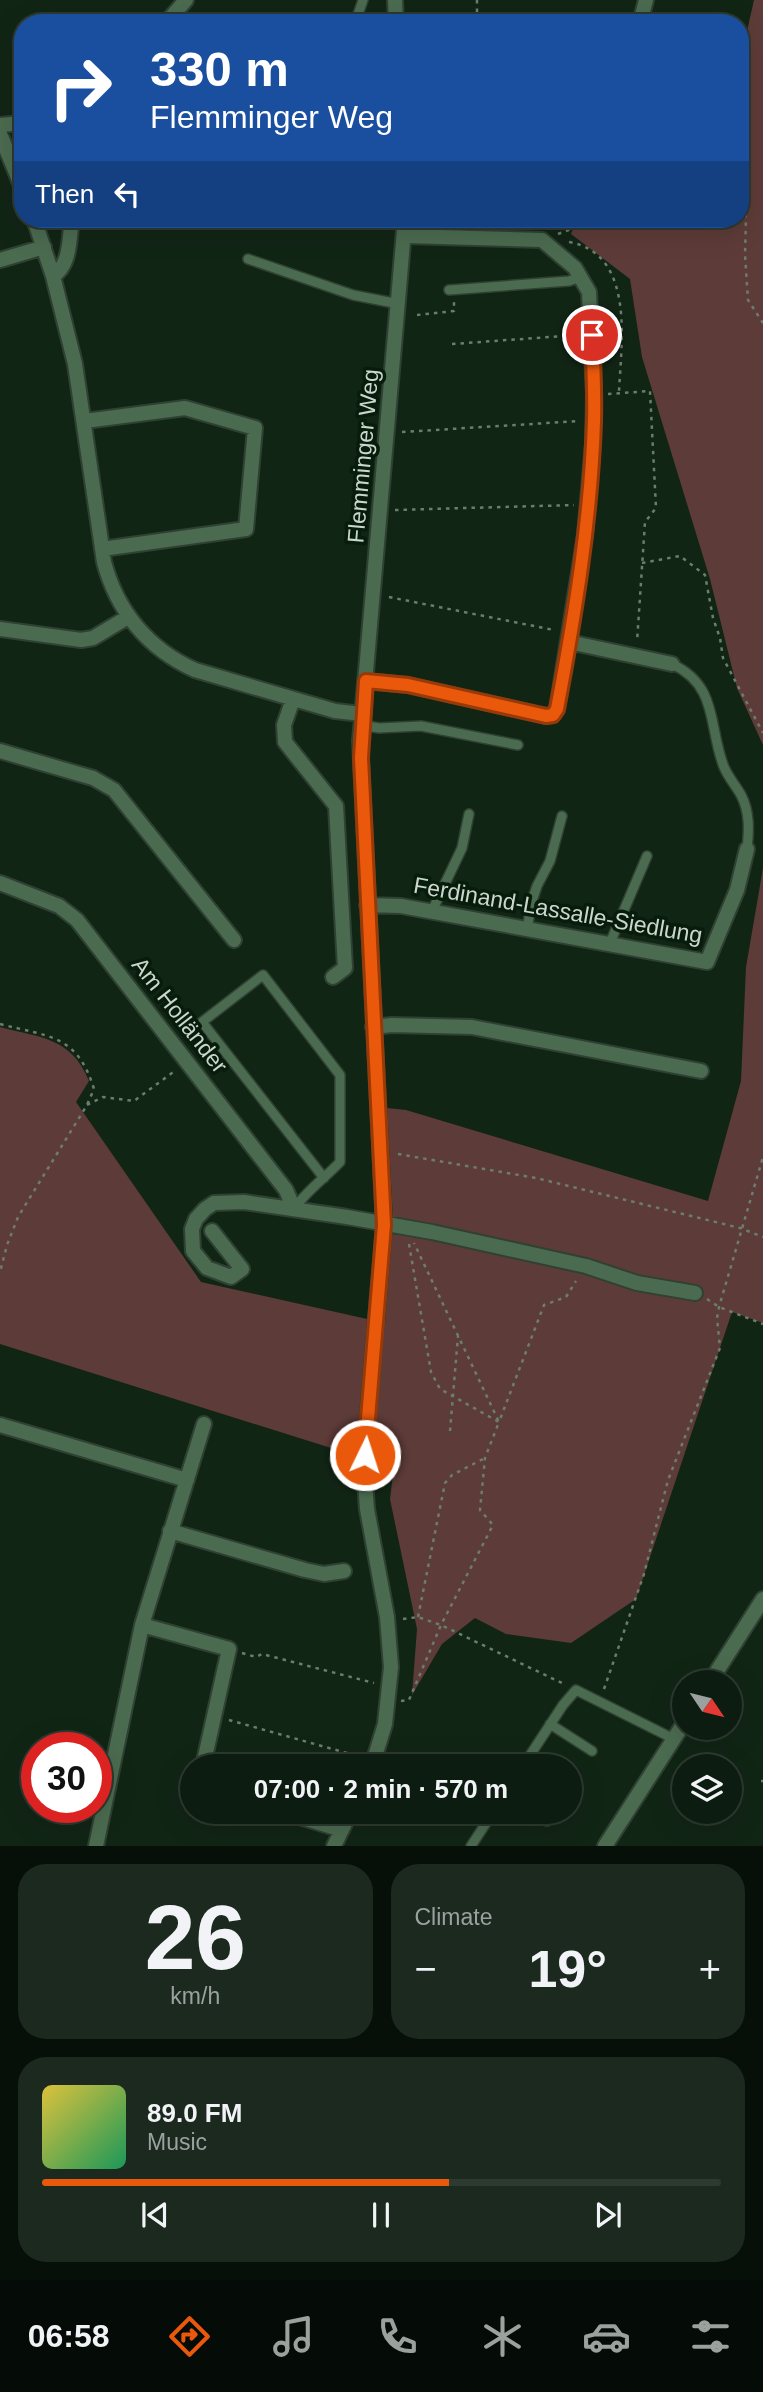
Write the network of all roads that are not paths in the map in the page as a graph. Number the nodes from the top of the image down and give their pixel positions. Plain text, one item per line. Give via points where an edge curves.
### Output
1 (186, 0) edge
2 (174, 14) edge
3 (0, 134) edge
4 (14, 168) edge
5 (37, 228) edge
6 (71, 228) edge
7 (405, 228) edge
8 (405, 236) junction
9 (44, 247) junction
10 (248, 259) dead end
11 (0, 260) edge
12 (53, 276) junction
13 (581, 277) junction
14 (451, 290) road end
15 (399, 304) junction
16 (85, 421) junction
17 (102, 549) junction
18 (128, 617) junction
19 (0, 629) edge
20 (570, 638) junction
21 (672, 664) joint
22 (366, 681) junction
23 (293, 698) junction
24 (362, 720) junction
25 (518, 745) dead end
26 (0, 751) edge
27 (469, 814) dead end
28 (562, 816) dead end
29 (747, 849) joint
30 (647, 856) dead end
31 (0, 883) edge
32 (367, 905) junction
33 (432, 911) junction
34 (527, 929) junction
35 (234, 940) dead end
36 (610, 943) junction
37 (333, 977) dead end
38 (373, 1027) junction
39 (701, 1072) dead end
40 (324, 1178) junction
41 (294, 1209) junction
42 (384, 1225) junction
43 (212, 1231) dead end
44 (695, 1293) road end
45 (204, 1424) dead end
46 (0, 1425) edge
47 (187, 1480) junction
48 (170, 1531) junction
49 (344, 1571) dead end
50 (763, 1599) edge
51 (142, 1625) junction
52 (718, 1670) edge
53 (550, 1724) junction
54 (672, 1738) edge
55 (673, 1740) edge
56 (592, 1751) dead end
57 (206, 1754) edge
58 (376, 1754) edge
59 (531, 1754) edge
60 (322, 1824) edge
61 (345, 1824) edge
62 (485, 1824) edge
63 (342, 1830) junction
64 (96, 1846) edge
65 (334, 1846) edge
66 (471, 1846) edge
67 (605, 1846) edge

1 - 2 street
3 - 4 street
5 - 9 street
6 - 12 street via 65,262
7 - 8 street, Flemminger Weg
8 - 13 street via 542,240
8 - 15 street, Flemminger Weg
9 - 11 street
9 - 12 street
10 - 15 lane via 353,295
12 - 16 street
13 - 14 lane
13 - 20 street via 589,292 594,421
15 - 22 street, Flemminger Weg
16 - 17 street
16 - 17 street via 185,408 255,428 246,529
17 - 18 street via 108,577
18 - 19 street via 81,640
18 - 23 street via 153,645 181,664
20 - 21 street
20 - 22 street via 553,715 408,685
21 - 29 lane via 687,671 709,703 724,766 742,797 749,821
22 - 24 street, Flemminger Weg
23 - 24 street
23 - 37 street via 284,725 285,742 336,806 345,968
24 - 25 lane via 379,728 421,726
24 - 32 street, Flemminger Weg
26 - 35 street via 93,778 114,790
27 - 33 lane via 462,848
28 - 34 lane via 555,848 532,901
29 - 36 street, Ferdinand-Lassalle-Siedlung via 737,890 707,962
30 - 36 lane
31 - 41 street, Am Holländer via 59,906 77,920 286,1190
32 - 33 street, Ferdinand-Lassalle-Siedlung
32 - 38 street, Flemminger Weg
33 - 34 street, Ferdinand-Lassalle-Siedlung
34 - 36 street, Ferdinand-Lassalle-Siedlung
38 - 39 street via 472,1027
38 - 42 street, Flemminger Weg
40 - 40 lane via 202,1022 263,975 340,1075 340,1162
40 - 41 lane
41 - 42 street
41 - 43 street via 228,1201 205,1209 192,1230 193,1251 207,1268 231,1277 242,1269
42 - 44 street
42 - 58 street, Flemminger Weg via 365,1481 390,1643 389,1703
45 - 47 street
46 - 47 street
47 - 48 street
48 - 49 street via 305,1570 324,1574
48 - 51 street
50 - 52 street
51 - 57 street via 229,1649
51 - 64 street
53 - 54 lane via 576,1690
53 - 56 lane
53 - 59 lane
55 - 67 street
60 - 63 street
61 - 63 street
62 - 66 lane
63 - 65 street

